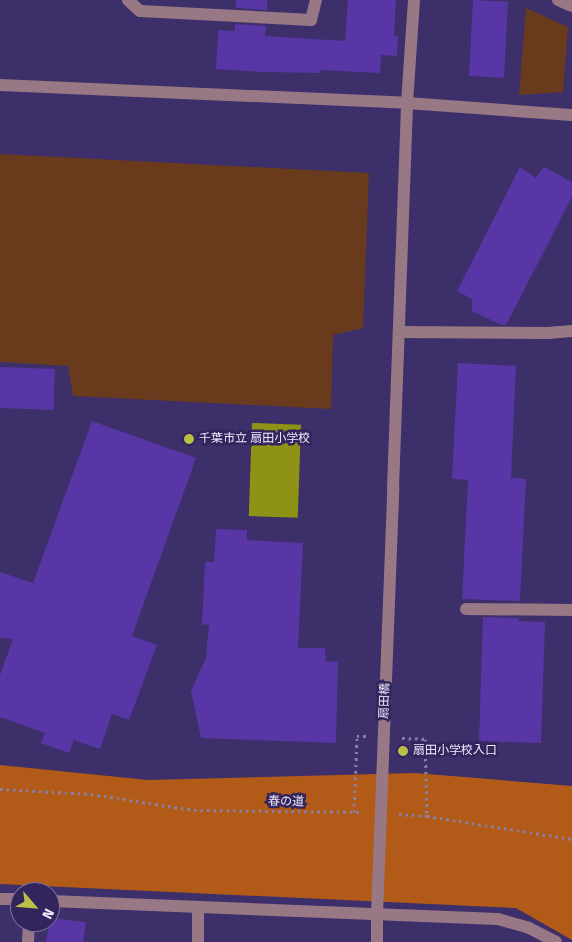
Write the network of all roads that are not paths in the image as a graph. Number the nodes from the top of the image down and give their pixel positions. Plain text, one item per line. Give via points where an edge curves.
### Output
1 (128, 0) edge
2 (316, 0) edge
3 (414, 0) edge
4 (558, 0) edge
5 (572, 6) edge
6 (0, 85) edge
7 (406, 103) junction
8 (572, 115) edge
9 (572, 330) edge
10 (399, 332) junction
11 (466, 609) dead end
12 (572, 610) edge
13 (60, 901) edge
14 (198, 907) junction
15 (378, 914) junction
16 (198, 942) edge
17 (377, 942) edge
18 (556, 942) edge

1 - 2 street via 140,11 310,20
3 - 7 street, 扇田橋
4 - 5 street
6 - 7 street
7 - 8 street
7 - 10 street, 扇田橋
9 - 10 street via 548,333
10 - 15 street, 扇田橋, bridge
11 - 12 street
13 - 14 street
14 - 15 street
14 - 16 street
15 - 17 street, 扇田橋
15 - 18 street via 498,919 528,928

